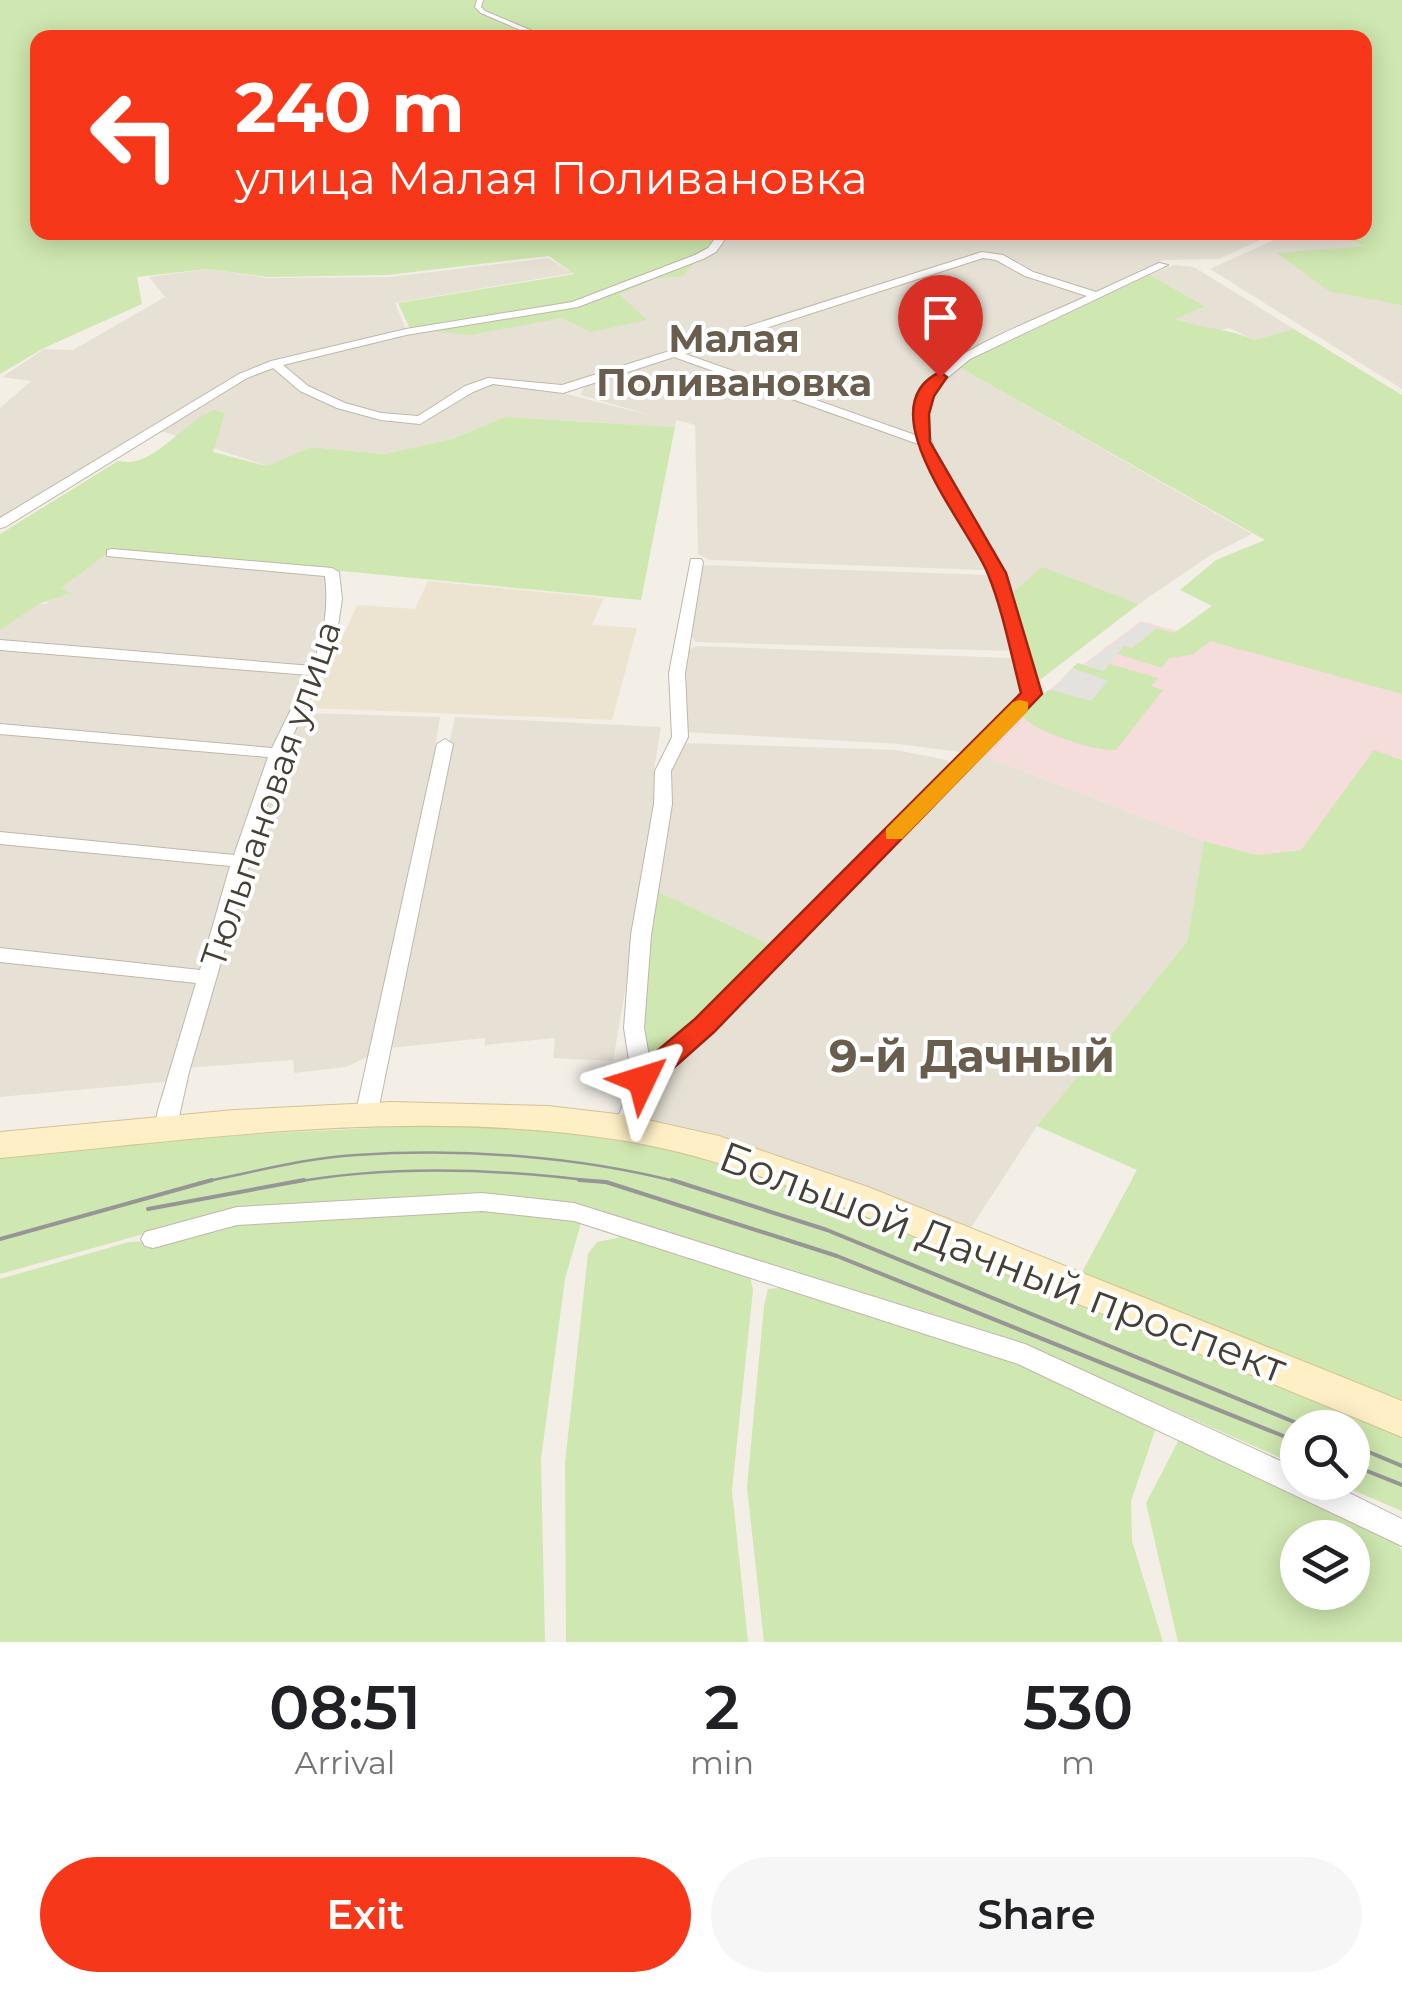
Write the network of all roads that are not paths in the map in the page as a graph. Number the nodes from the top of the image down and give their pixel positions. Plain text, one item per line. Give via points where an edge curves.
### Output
1 (480, 0) edge
2 (527, 30) edge
3 (719, 240) edge
4 (1163, 265) dead end
5 (1096, 296) junction
6 (676, 354) junction
7 (276, 363) junction
8 (922, 442) junction
9 (0, 524) edge
10 (112, 553) dead end
11 (696, 562) dead end
12 (0, 646) edge
13 (318, 671) junction
14 (0, 729) edge
15 (446, 744) dead end
16 (277, 754) junction
17 (0, 838) edge
18 (240, 861) junction
19 (0, 955) edge
20 (207, 977) junction
21 (642, 1080) junction
22 (366, 1116) junction
23 (625, 1128) junction
24 (165, 1130) junction
25 (0, 1146) edge
26 (153, 1239) dead end
27 (1402, 1419) edge
28 (1280, 1474) edge
29 (1335, 1500) edge
30 (1402, 1533) edge

1 - 2 street via 484,12
3 - 7 street via 700,256 574,306 406,332
4 - 5 street
5 - 6 street via 982,255
5 - 8 street via 952,366 926,395
6 - 7 street via 563,389 492,380 420,420 333,403 292,381
6 - 8 street
7 - 9 street via 242,376
8 - 21 street via 997,573 1032,694 704,1026
10 - 13 street, Тюльпановая улица via 332,572 335,630
11 - 21 street via 677,673 680,737 663,770 664,804 641,935 634,1028
12 - 13 street
13 - 16 street, Тюльпановая улица
14 - 16 street
15 - 22 street
16 - 18 street, Тюльпановая улица
17 - 18 street
18 - 20 street, Тюльпановая улица
19 - 20 street
20 - 24 street, Тюльпановая улица
21 - 23 street
22 - 23 main road, Большой Дачный проспект via 494,1114
22 - 24 main road, Большой Дачный проспект
23 - 27 main road, Большой Дачный проспект via 689,1141 855,1197
24 - 25 main road, Большой Дачный проспект
26 - 28 street via 236,1216 482,1202 574,1212 1025,1355
29 - 30 street

